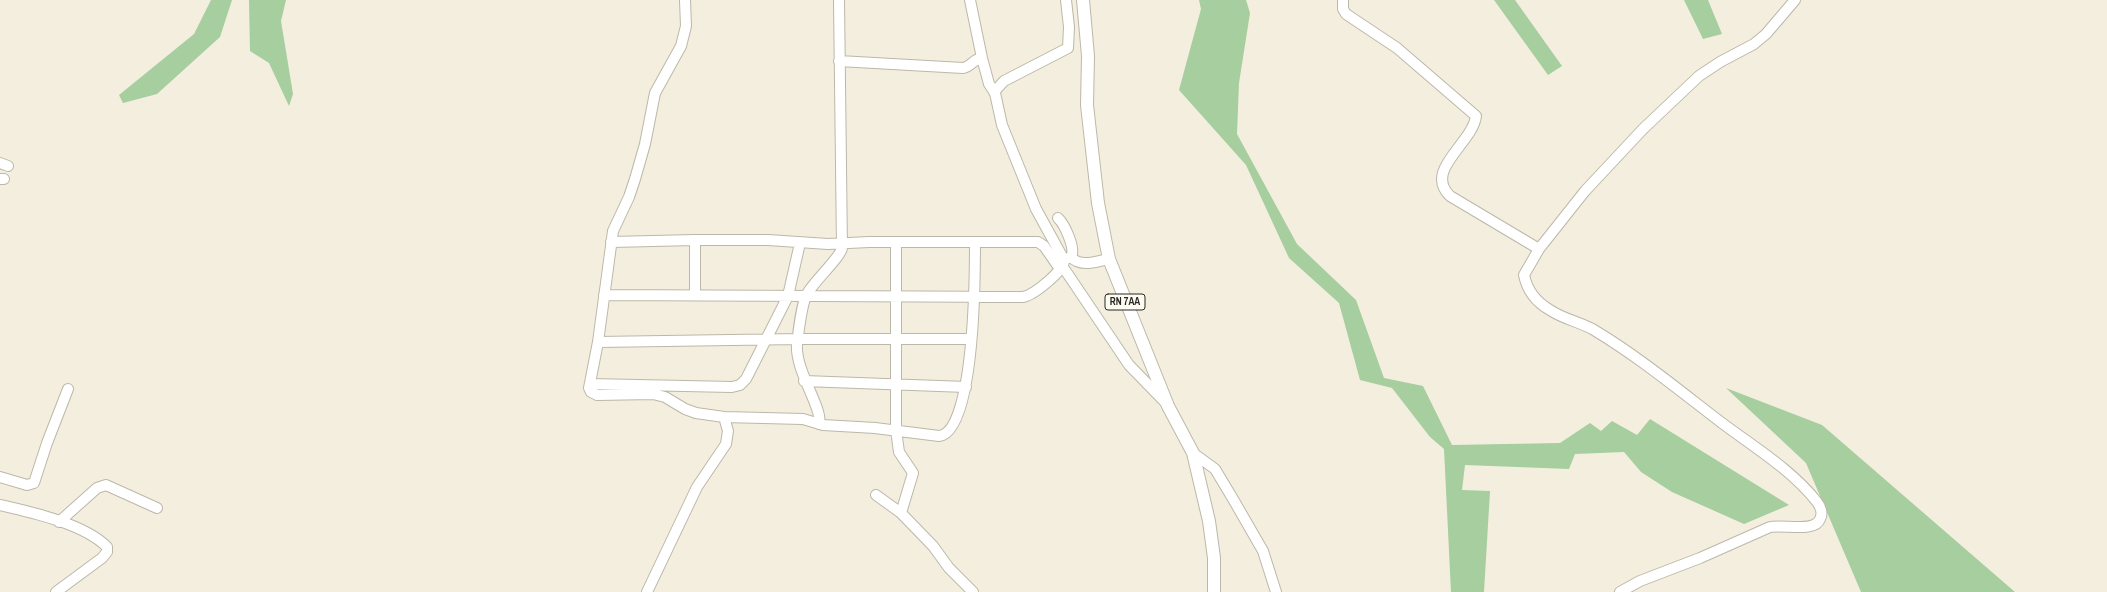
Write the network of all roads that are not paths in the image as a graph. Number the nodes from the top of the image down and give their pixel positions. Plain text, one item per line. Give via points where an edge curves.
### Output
1 (685, 0) edge
2 (839, 0) edge
3 (970, 0) edge
4 (1066, 0) edge
5 (1083, 0) edge
6 (1343, 0) edge
7 (1795, 0) edge
8 (982, 58) junction
9 (839, 61) junction
10 (994, 92) junction
11 (1058, 218) dead end
12 (695, 240) junction
13 (611, 242) junction
14 (896, 242) junction
15 (975, 242) junction
16 (800, 243) junction
17 (842, 243) junction
18 (1539, 248) junction
19 (1109, 259) junction
20 (1064, 263) junction
21 (604, 295) junction
22 (695, 295) junction
23 (788, 296) junction
24 (806, 296) junction
25 (896, 296) junction
26 (974, 296) junction
27 (798, 339) junction
28 (896, 339) junction
29 (971, 339) junction
30 (765, 340) junction
31 (598, 342) junction
32 (804, 381) junction
33 (896, 383) junction
34 (590, 384) junction
35 (966, 387) junction
36 (68, 389) dead end
37 (1168, 406) junction
38 (724, 417) junction
39 (819, 424) junction
40 (896, 430) junction
41 (1193, 453) junction
42 (0, 477) edge
43 (876, 495) dead end
44 (0, 505) edge
45 (157, 508) dead end
46 (901, 513) junction
47 (58, 522) junction
48 (56, 592) edge
49 (647, 592) edge
50 (973, 592) edge
51 (1214, 592) edge
52 (1276, 592) edge
53 (1620, 592) edge

1 - 13 street via 686,26 681,46 655,93 637,173 613,230
2 - 9 street
3 - 8 street
4 - 10 street via 1068,48 1004,81
5 - 19 main road, RN 7AA via 1088,56 1087,105 1098,203
6 - 18 street via 1346,14 1397,48 1476,116 1473,127 1442,172 1440,182 1443,190
7 - 18 street via 1754,44 1699,76 1643,129 1585,191
8 - 9 street via 963,68
8 - 10 street via 989,84
9 - 17 street
10 - 20 street via 1002,125 1028,191
11 - 20 street via 1067,231 1073,253
12 - 13 street
12 - 16 street
12 - 22 street
13 - 21 street
14 - 15 street
14 - 17 street
14 - 25 street
15 - 20 street via 1038,242
15 - 26 street
16 - 17 street
16 - 23 street
17 - 24 street via 839,256 822,273
18 - 53 street via 1524,275 1526,286 1534,297 1550,311 1593,330 1648,367 1789,474 1818,503 1822,511 1820,520 1814,526 1770,527
19 - 20 street via 1084,264
19 - 37 main road, RN 7AA
20 - 26 street via 1036,291 1027,296
20 - 37 street via 1130,365
21 - 22 street
21 - 31 street
22 - 23 street
23 - 24 street
23 - 30 street
24 - 25 street
24 - 27 street
25 - 26 street
25 - 28 street
26 - 29 street
27 - 28 street
27 - 30 street
27 - 32 street via 797,359
28 - 29 street
28 - 33 street
29 - 35 street
30 - 31 street
30 - 34 street via 746,379 735,387
31 - 34 street
32 - 33 street
32 - 39 street via 820,413
33 - 35 street
33 - 40 street
34 - 38 street via 590,390 597,395 653,394 665,397 692,412
35 - 40 street via 956,417 947,433 938,436
36 - 42 street via 46,443 34,483 27,485
37 - 41 main road, RN 7AA
38 - 39 street via 803,419
38 - 49 street via 728,431 726,444 697,487
39 - 40 street
40 - 46 street via 899,452 913,473
41 - 51 main road, RN 7AA via 1209,521 1214,558
41 - 52 street via 1215,469 1233,499 1263,552
43 - 46 street
44 - 47 street
45 - 47 street via 106,485 97,488
46 - 50 street
47 - 48 street via 94,536 105,544 108,550 102,558

